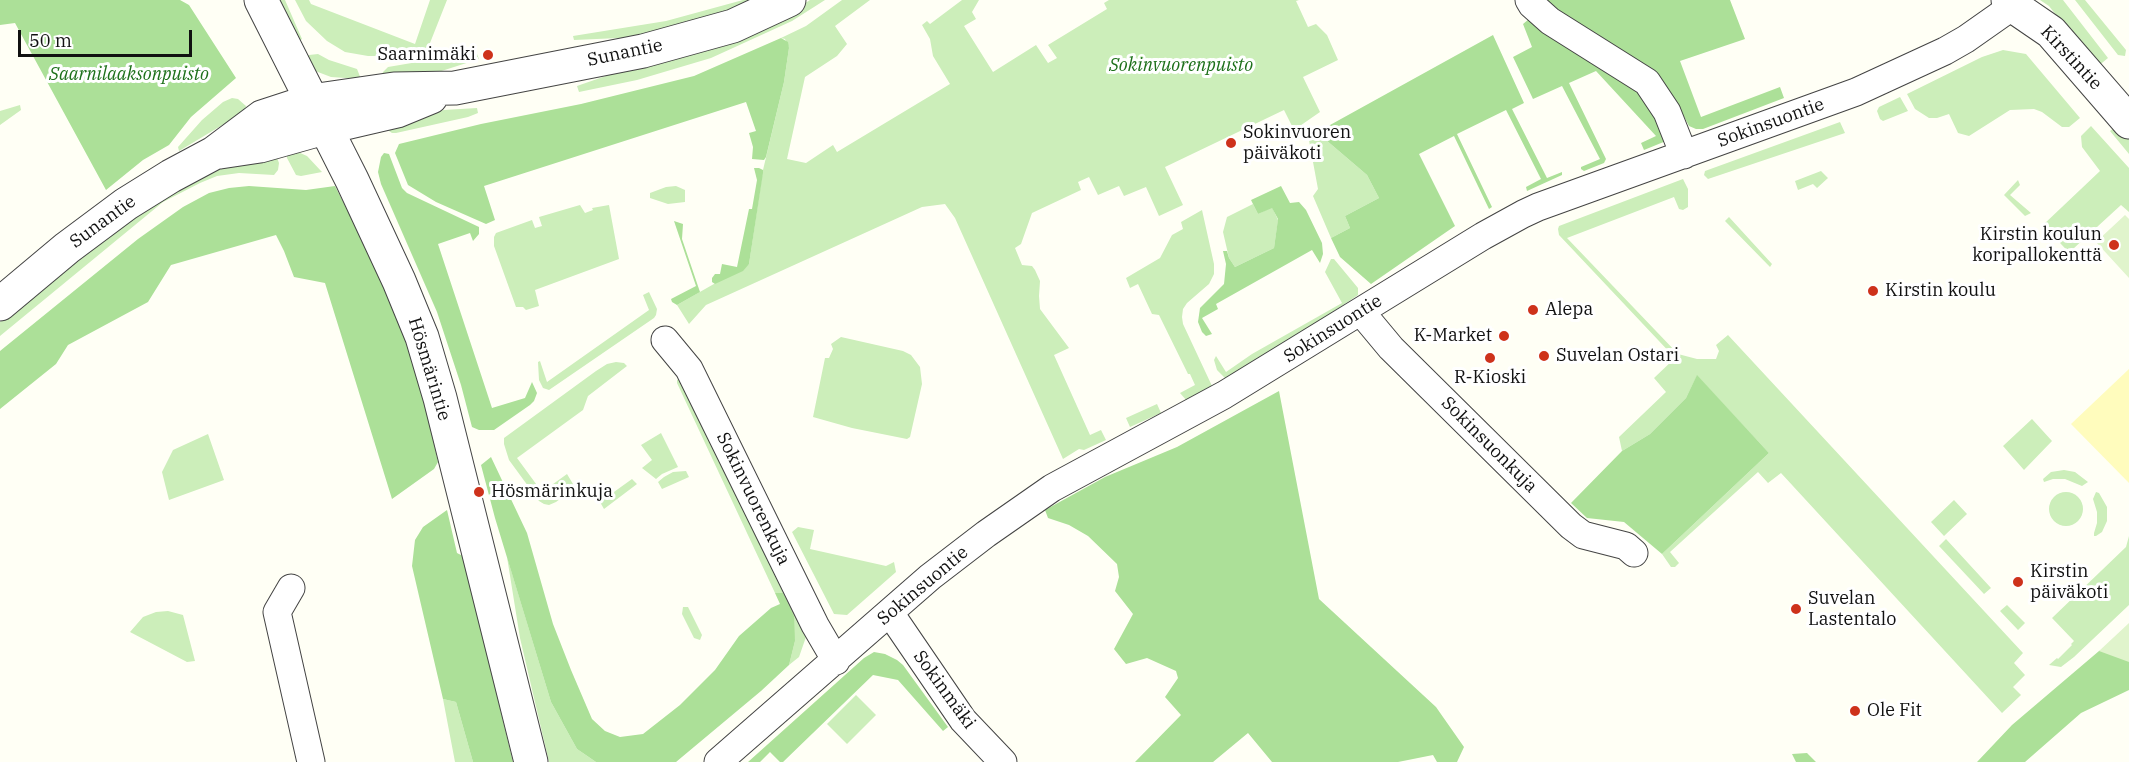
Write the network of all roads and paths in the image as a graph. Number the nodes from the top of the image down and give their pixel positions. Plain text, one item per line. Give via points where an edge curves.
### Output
1 (261, 0) edge
2 (789, 0) edge
3 (1529, 0) edge
4 (2010, 3) edge
5 (317, 115) junction
6 (2129, 122) edge
7 (1684, 155) junction
8 (0, 304) edge
9 (1361, 312) junction
10 (665, 340) dead end
11 (1634, 553) dead end
12 (291, 588) dead end
13 (890, 613) junction
14 (836, 661) junction
15 (311, 762) edge
16 (531, 762) edge
17 (718, 762) edge
18 (1003, 762) edge

1 - 5 street, Hösmärintie
2 - 5 street, Sunantie via 733,26 643,51 455,88 394,89
3 - 7 street via 1550,21 1647,82 1667,112
4 - 6 street, Kirstintie via 2051,32
4 - 7 street, Sokinsuontie via 1945,51 1856,92
5 - 8 street, Sunantie via 262,117 214,153 126,204
5 - 16 street, Hösmärintie via 348,171 422,337
7 - 9 street, Sokinsuontie via 1523,214
9 - 11 street, Sokinsuonkuja via 1391,348 1571,526 1583,535 1626,546
9 - 13 street, Sokinsuontie via 1224,395 1052,488 986,534
10 - 14 street, Sokinvuorenkuja via 689,369
12 - 15 street via 277,612
13 - 14 street, Sokinsuontie
13 - 18 street, Sokinmäki via 963,720
14 - 17 street, Sokinsuontie

